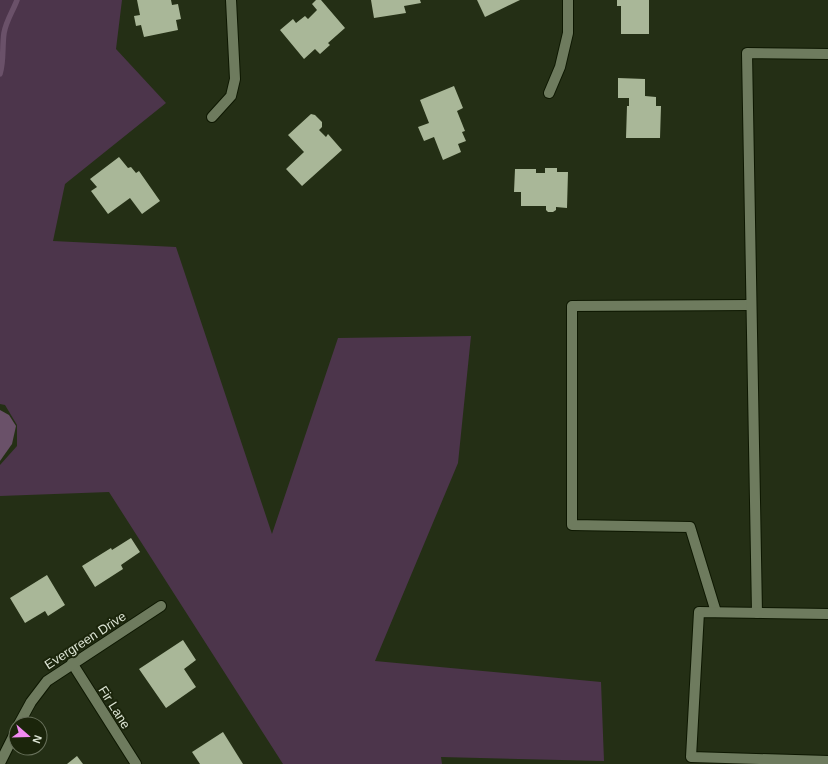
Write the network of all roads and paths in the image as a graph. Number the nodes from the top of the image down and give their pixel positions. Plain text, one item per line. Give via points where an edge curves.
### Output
1 (231, 0) edge
2 (568, 0) edge
3 (828, 54) edge
4 (549, 93) dead end
5 (212, 117) dead end
6 (751, 305) junction
7 (161, 606) dead end
8 (716, 612) junction
9 (757, 613) junction
10 (828, 614) edge
11 (72, 663) junction
12 (23, 716) edge
13 (8, 747) edge
14 (828, 761) edge
15 (0, 763) edge
16 (136, 764) edge

1 - 5 street via 235,79 231,96
2 - 4 street via 568,33 560,67
3 - 6 street via 747,53
6 - 8 street via 572,306 572,525 690,527
6 - 9 street
7 - 11 street, Evergreen Drive
8 - 9 street
8 - 14 street via 699,612 692,757
9 - 10 street
11 - 12 street, Evergreen Drive via 47,681
11 - 16 street, Fir Lane
13 - 15 street

